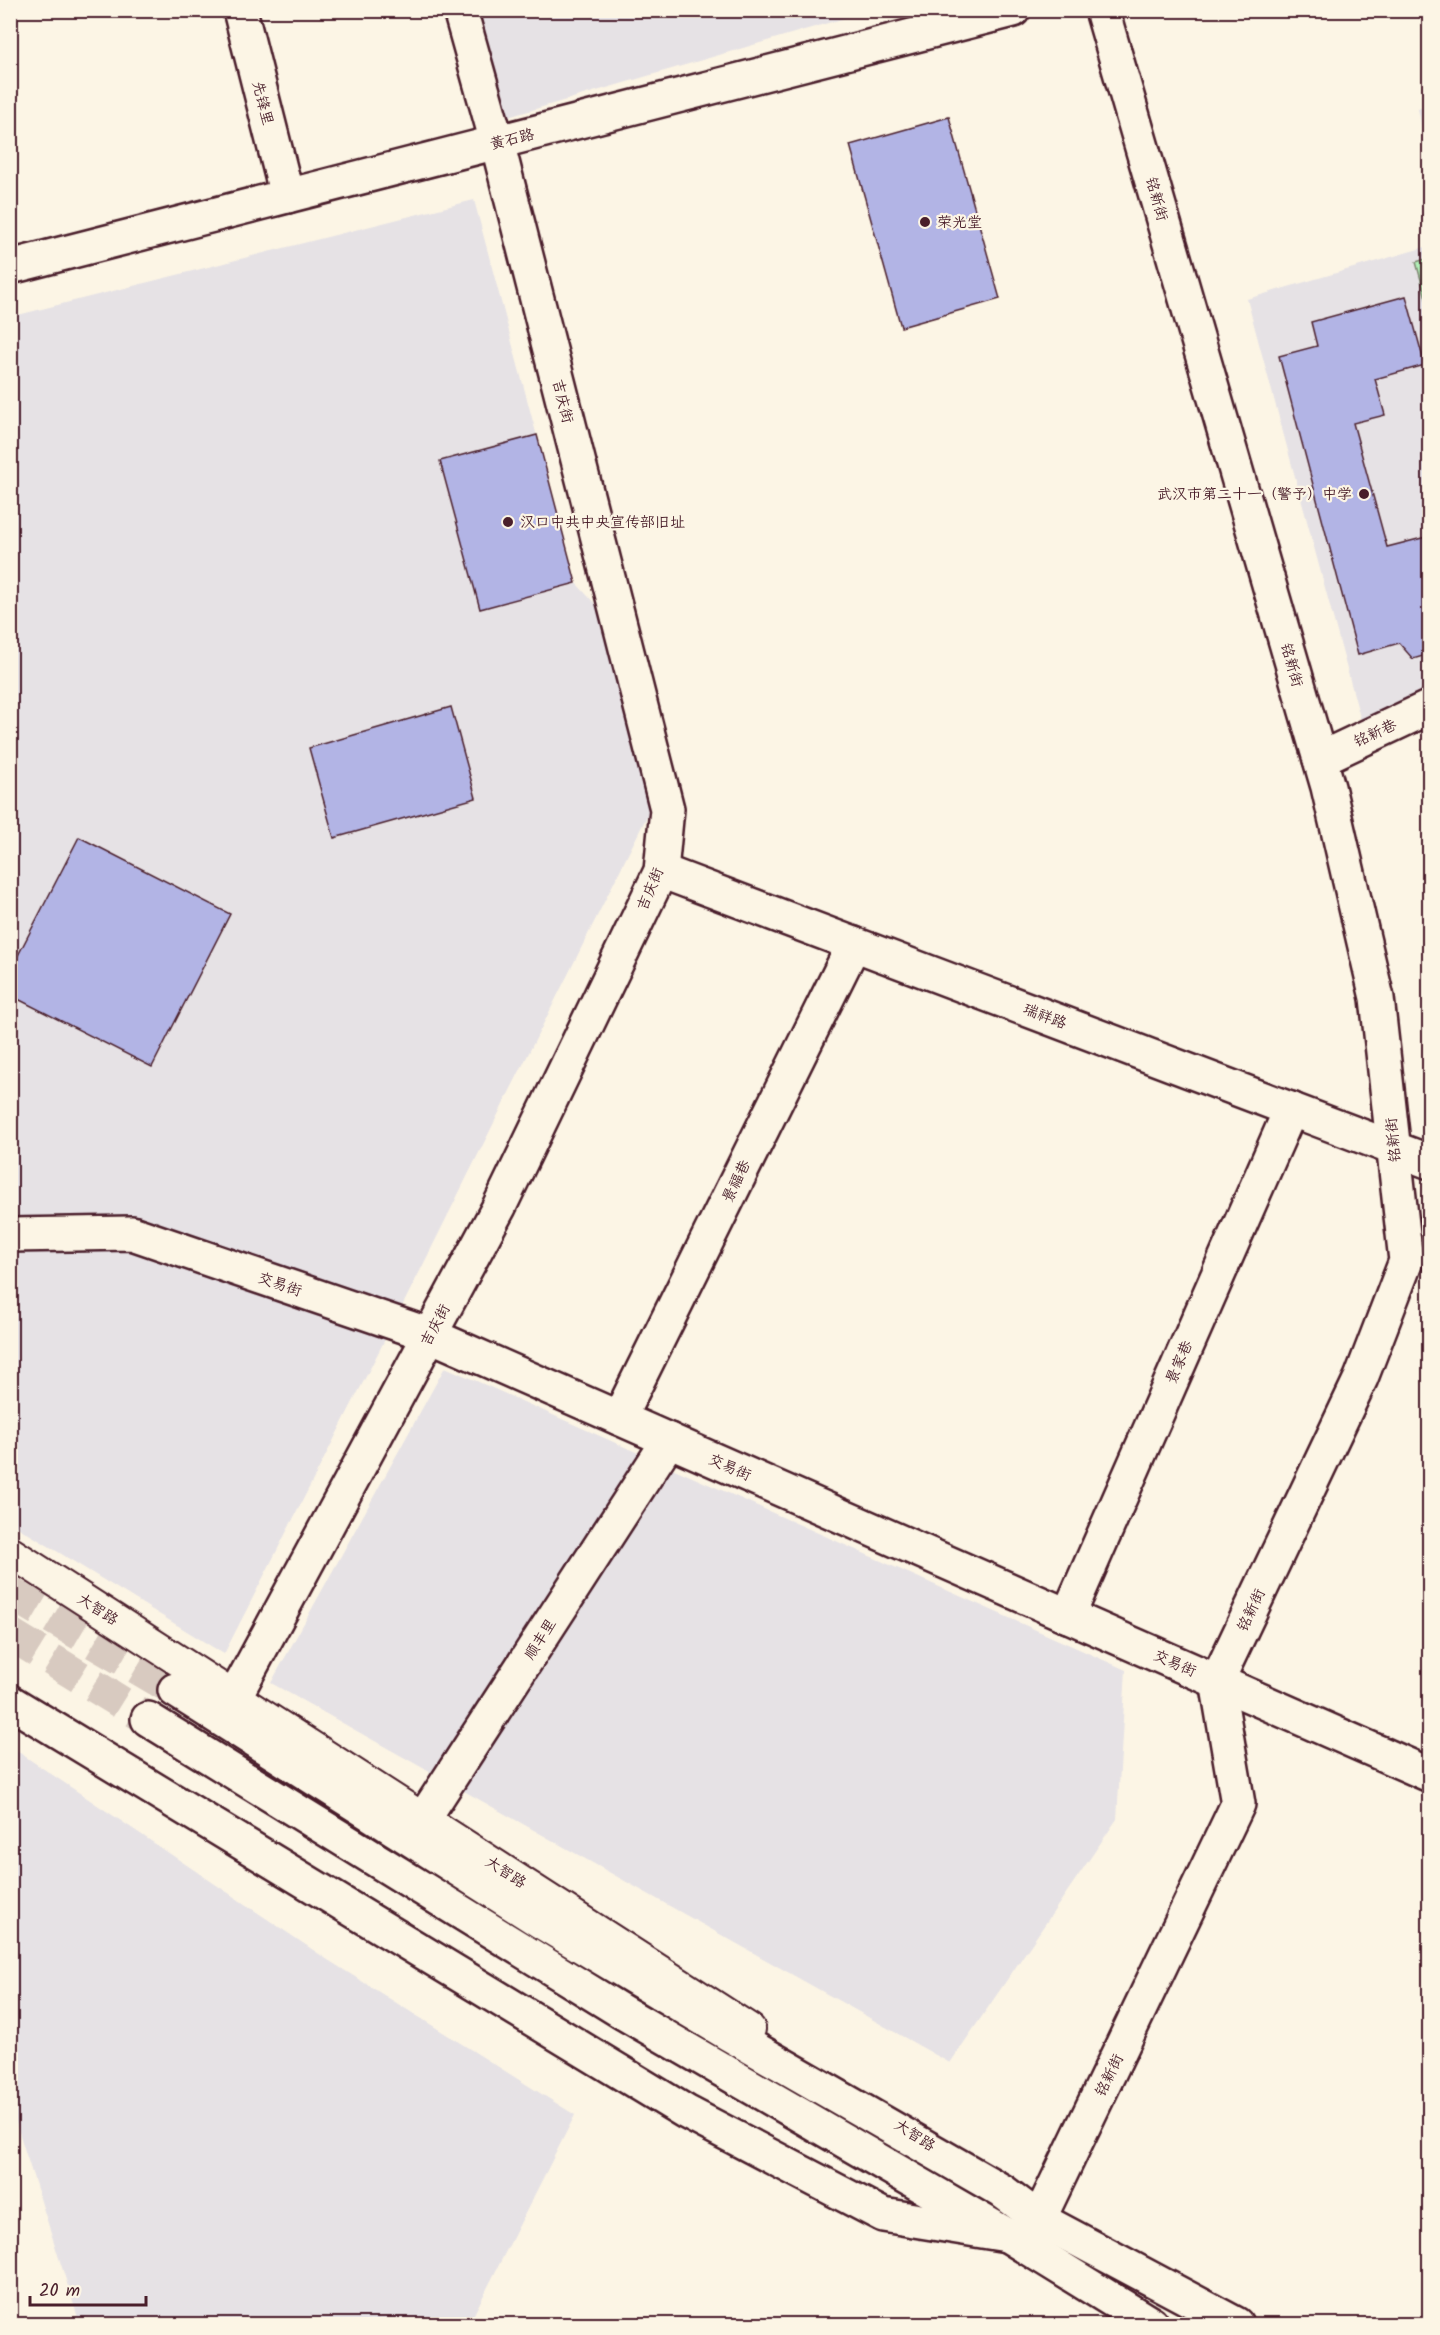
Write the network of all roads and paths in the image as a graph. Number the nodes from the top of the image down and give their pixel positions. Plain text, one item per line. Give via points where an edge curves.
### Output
1 (240, 10) edge
2 (460, 10) edge
3 (1013, 10) edge
4 (1102, 10) edge
5 (497, 142) junction
6 (287, 196) junction
7 (10, 267) edge
8 (1430, 707) edge
9 (1320, 759) junction
10 (661, 871) junction
11 (854, 944) junction
12 (1291, 1109) junction
13 (1394, 1148) junction
14 (1430, 1161) edge
15 (10, 1235) edge
16 (430, 1335) junction
17 (619, 1418) junction
18 (669, 1440) junction
19 (10, 1552) edge
20 (1068, 1616) junction
21 (1217, 1681) junction
22 (175, 1690) tunnel mouth
23 (235, 1696) junction
24 (10, 1702) edge
25 (148, 1719) tunnel mouth
26 (1430, 1774) edge
27 (417, 1828) junction
28 (1039, 2219) junction
29 (1007, 2235) junction
30 (1151, 2325) edge
31 (1236, 2325) edge

1 - 6 street, 先锋里
2 - 5 street, 吉庆街
3 - 5 street, 黄石路
4 - 9 street, 铭新街
5 - 6 street, 黄石路
5 - 10 street, 吉庆街 via 667,808
6 - 7 street, 黄石路
8 - 9 street, 铭新巷
9 - 13 street, 铭新街 via 1377,998
10 - 11 street, 瑞祥路
10 - 16 street, 吉庆街 via 499,1207
11 - 12 street, 瑞祥路
11 - 17 street, 景福巷
12 - 13 street, 瑞祥路
12 - 20 street, 景家巷
13 - 14 street, 瑞祥路
13 - 21 street, 铭新街 via 1406,1261 1360,1378
15 - 16 street, 交易街 via 132,1233
16 - 17 street, 交易街
16 - 23 street, 吉庆街
17 - 18 street, 交易街
18 - 20 street, 交易街
18 - 27 street, 顺丰里
19 - 23 street, 大智路
20 - 21 street, 交易街
21 - 26 street, 交易街
21 - 28 street, 铭新街 via 1238,1804
22 - 27 street, 大智路
23 - 27 street, 大智路
24 - 29 street via 696,2117 883,2215
25 - 29 street via 624,2013
27 - 28 street, 大智路 via 550,1927 1002,2191
28 - 31 street, 大智路
29 - 30 street

